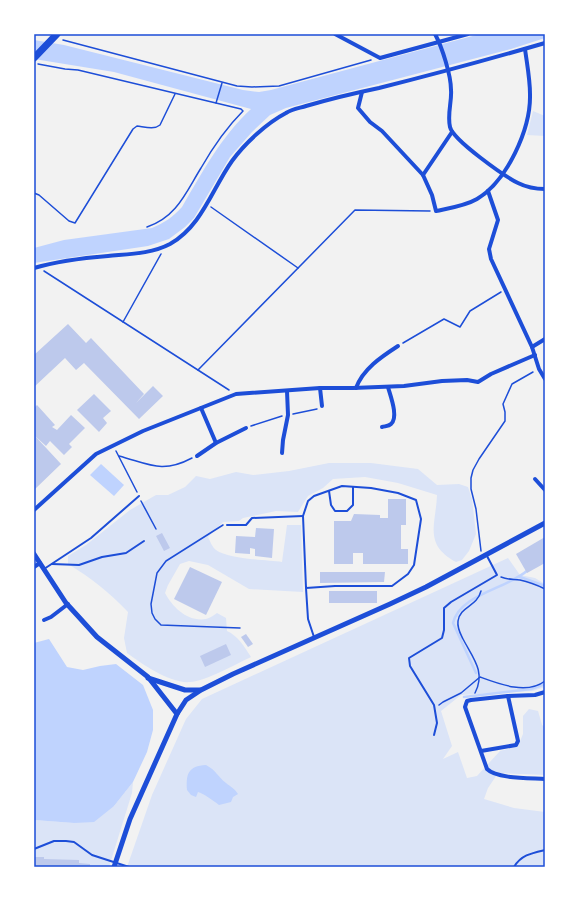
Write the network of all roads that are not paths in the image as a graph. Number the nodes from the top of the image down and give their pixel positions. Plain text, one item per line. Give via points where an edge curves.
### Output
1 (335, 34) edge
2 (435, 34) edge
3 (468, 34) edge
4 (55, 36) edge
5 (439, 42) junction
6 (545, 43) edge
7 (525, 49) junction
8 (34, 58) edge
9 (447, 71) junction
10 (362, 92) junction
11 (452, 132) junction
12 (503, 173) junction
13 (423, 175) junction
14 (545, 189) edge
15 (488, 191) junction
16 (36, 268) edge
17 (545, 339) edge
18 (398, 346) road end
19 (532, 347) junction
20 (535, 355) junction
21 (545, 379) edge
22 (388, 387) junction
23 (320, 388) junction
24 (356, 388) junction
25 (287, 391) junction
26 (322, 406) dead end
27 (201, 408) junction
28 (382, 427) dead end
29 (246, 428) dead end
30 (216, 444) junction
31 (282, 453) dead end
32 (197, 456) road end
33 (535, 479) dead end
34 (353, 487) junction
35 (545, 490) edge
36 (329, 491) junction
37 (139, 496) road end
38 (34, 510) edge
39 (303, 516) junction
40 (545, 523) edge
41 (227, 525) road end
42 (144, 541) dead end
43 (34, 554) edge
44 (484, 556) junction
45 (40, 563) junction
46 (51, 564) junction
47 (34, 567) edge
48 (43, 569) junction
49 (306, 588) junction
50 (68, 604) junction
51 (44, 620) dead end
52 (314, 637) junction
53 (148, 677) junction
54 (201, 690) junction
55 (545, 692) edge
56 (508, 696) junction
57 (177, 714) junction
58 (434, 735) dead end
59 (481, 751) junction
60 (545, 779) edge
61 (34, 848) edge
62 (545, 850) edge
63 (114, 867) edge
64 (128, 867) edge
65 (514, 867) edge

1 - 5 street via 380,58
2 - 5 street
3 - 5 street
4 - 8 main road
5 - 9 street
6 - 7 street
7 - 9 street
7 - 12 street via 529,108 522,137
9 - 10 street
9 - 11 street via 451,91 448,114
10 - 13 street via 358,108
10 - 16 street via 287,112 267,126 233,160 207,205 188,231 166,246 129,255 59,262
11 - 12 street via 462,143
11 - 13 street
12 - 14 street via 518,183
12 - 15 street
13 - 15 street via 436,211 464,205
15 - 19 street via 498,220 489,249 491,259
17 - 19 street
18 - 24 street via 376,361
19 - 20 street
20 - 21 street
20 - 22 street via 478,382 442,381
22 - 24 street
22 - 28 street via 394,417 390,425
23 - 24 street
23 - 25 street
23 - 26 street
25 - 27 street via 236,394
25 - 31 street via 288,415
27 - 30 street
27 - 38 street via 143,431 96,454
29 - 30 street
30 - 32 street
33 - 35 street
34 - 36 lane via 342,486
34 - 36 lane via 353,505 347,511 335,511 331,505
34 - 49 lane via 372,488 416,500 422,519 414,565 408,574 392,586
36 - 39 lane via 308,501
37 - 46 lane via 91,538
39 - 41 lane via 252,518 246,525
39 - 49 lane
40 - 44 street
42 - 46 lane via 126,552 79,565
43 - 45 street
44 - 52 street via 426,587
44 - 58 lane via 497,575 444,608 442,638 409,658 410,666 434,705
45 - 47 street
45 - 48 street
46 - 48 lane
48 - 50 street
49 - 52 lane via 308,619
50 - 51 street
50 - 53 street via 97,637
52 - 54 street
53 - 54 street via 185,690
53 - 57 street
54 - 57 street via 186,700
55 - 56 street
56 - 59 street via 518,741 516,745
56 - 59 street via 467,701 466,707
57 - 63 street via 130,819
59 - 60 street via 490,772 500,776
61 - 64 lane via 66,840 74,842 92,855
62 - 65 lane via 528,854

